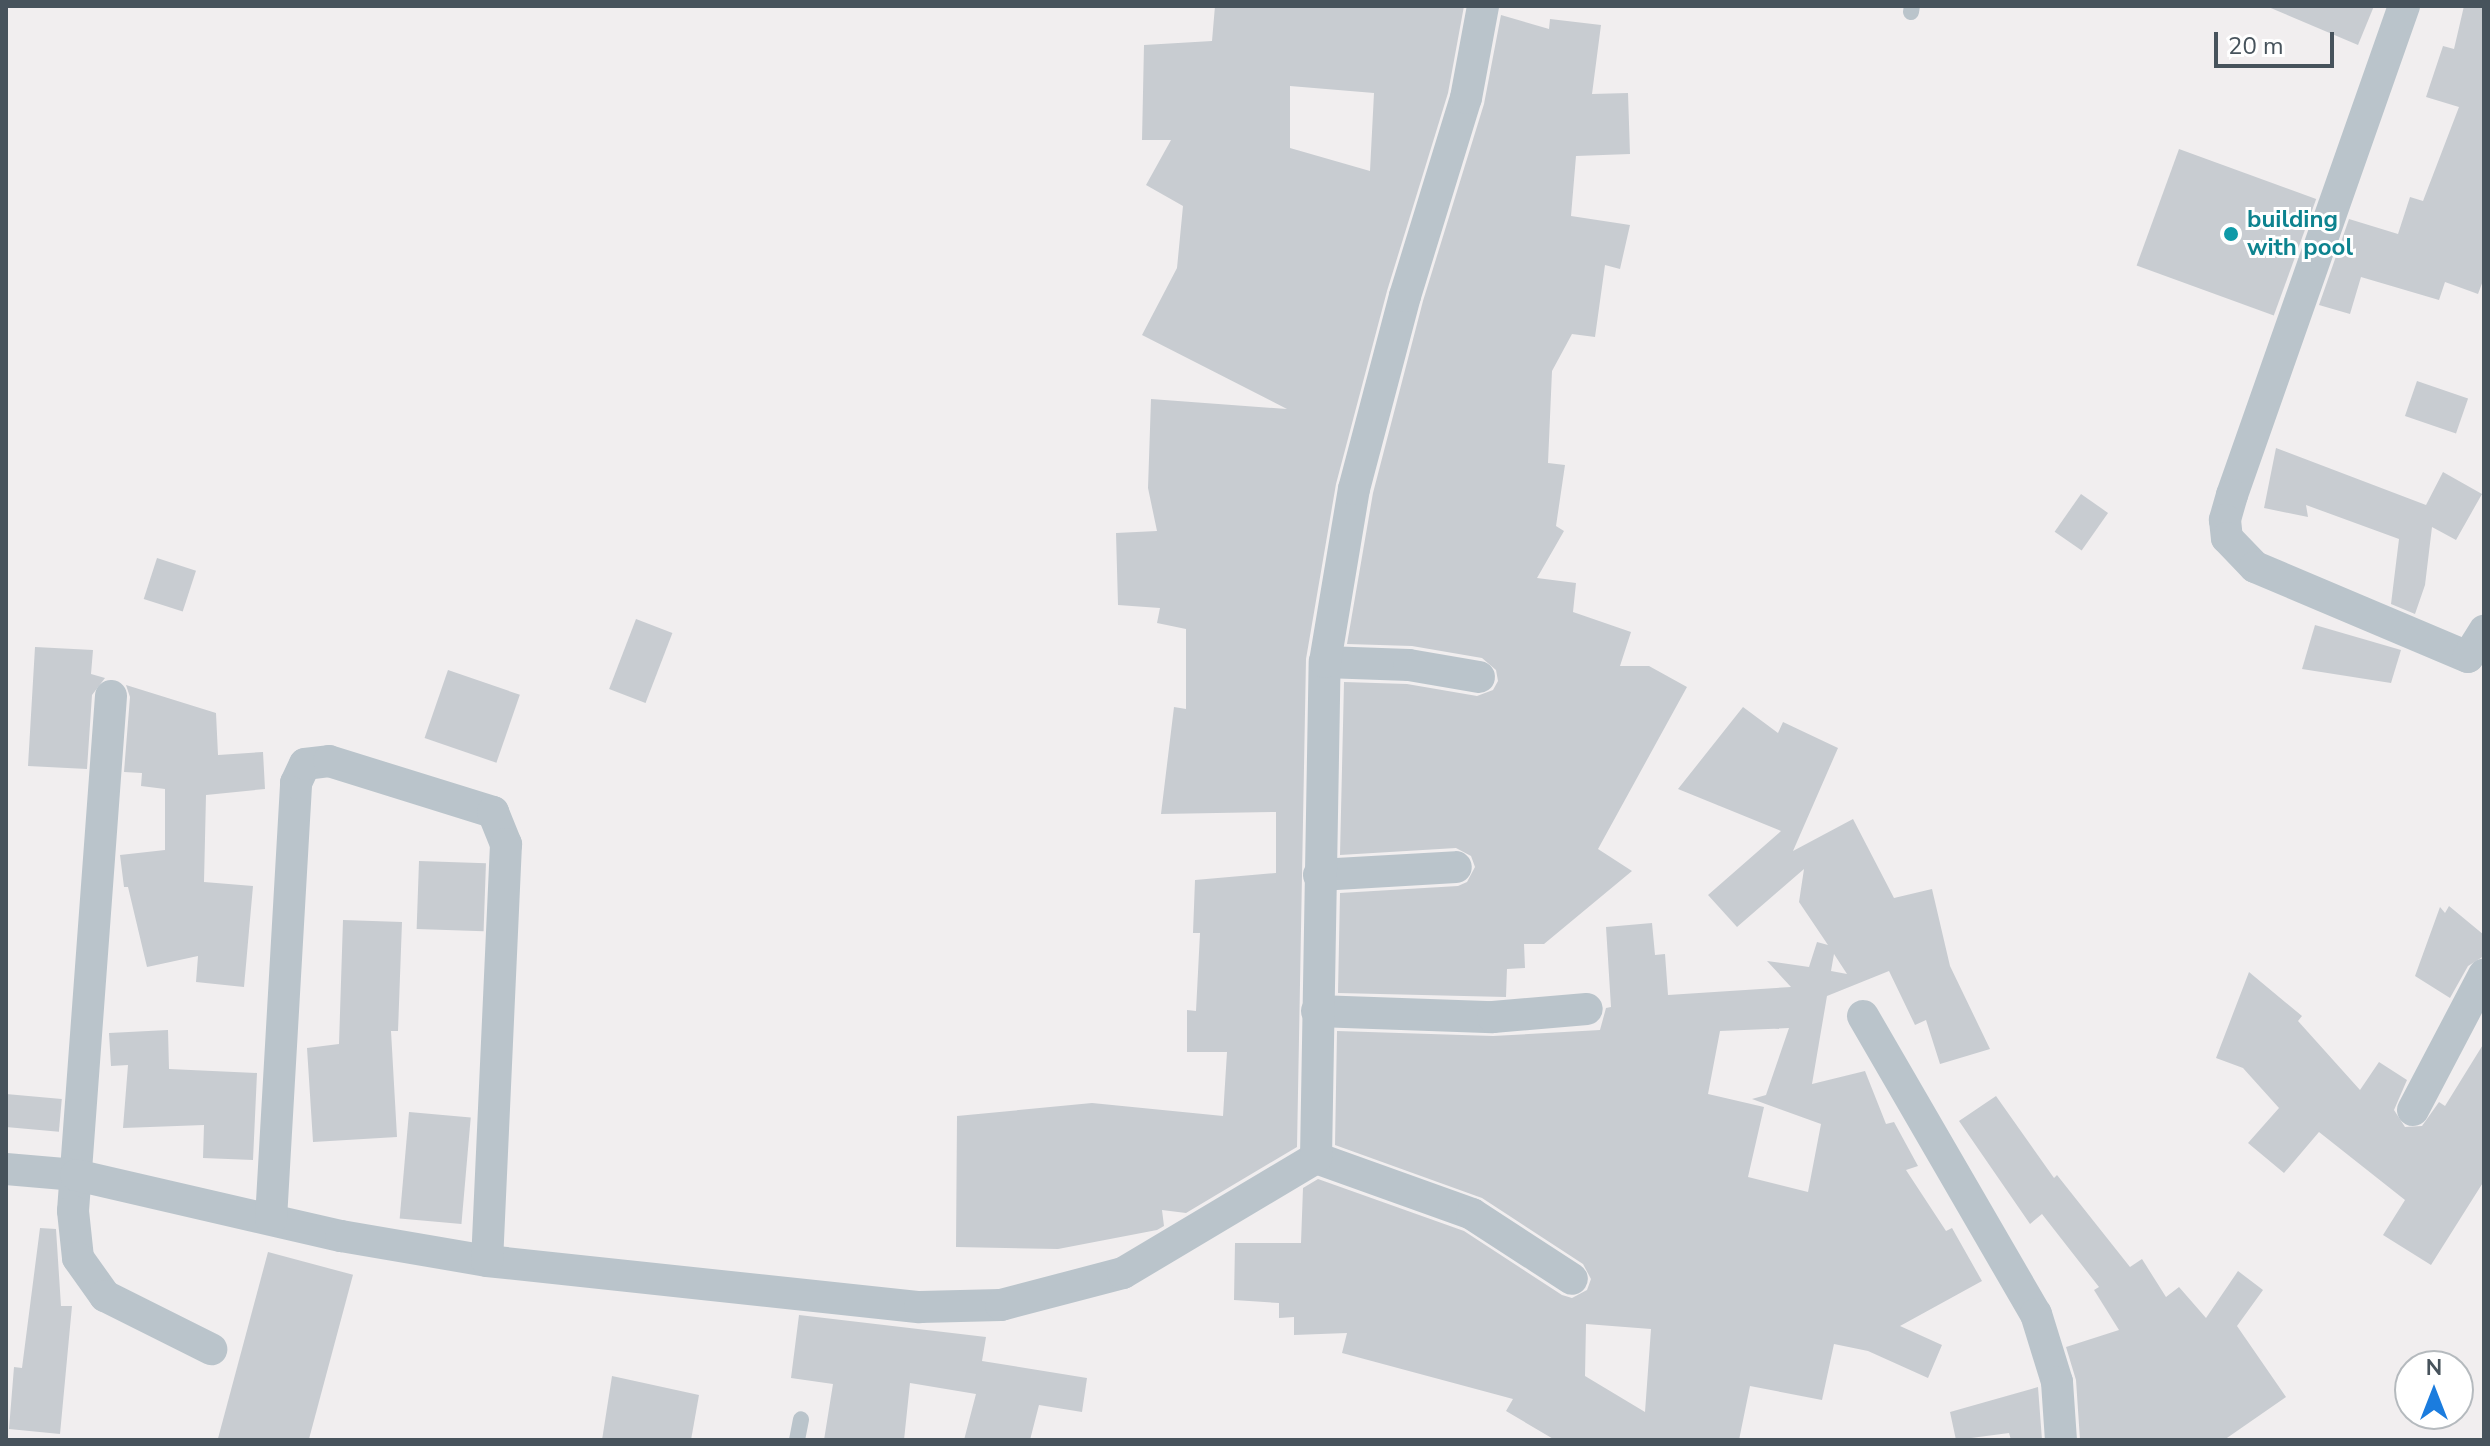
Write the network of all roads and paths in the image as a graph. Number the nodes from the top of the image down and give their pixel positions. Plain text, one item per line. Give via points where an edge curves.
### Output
1 (1483, 6) edge
2 (2404, 6) edge
3 (2479, 652) edge
4 (1325, 662) junction
5 (1479, 677) dead end
6 (111, 696) dead end
7 (1456, 867) dead end
8 (1319, 875) junction
9 (2484, 975) edge
10 (1587, 1009) dead end
11 (1317, 1011) junction
12 (1863, 1016) dead end
13 (2413, 1110) dead end
14 (1316, 1158) junction
15 (6, 1169) edge
16 (76, 1175) junction
17 (271, 1219) junction
18 (487, 1261) junction
19 (1572, 1279) dead end
20 (211, 1349) dead end
21 (801, 1419) dead end
22 (797, 1440) edge
23 (2061, 1440) edge

1 - 4 street via 1466,98 1405,296 1354,489
2 - 3 street via 2301,289 2232,495 2226,529 2239,556 2255,567
4 - 5 street via 1409,665
4 - 8 street
6 - 16 street
7 - 8 street
8 - 11 street
9 - 13 street
10 - 11 street via 1493,1017
11 - 14 street
12 - 23 street via 2036,1314 2057,1382
14 - 18 street via 1123,1273 1001,1305 920,1307
14 - 19 street via 1472,1214
15 - 16 street
16 - 17 street
16 - 20 street via 78,1258 105,1296
17 - 18 street
17 - 18 street via 296,783 305,764 329,761 493,812 506,844
21 - 22 lane

